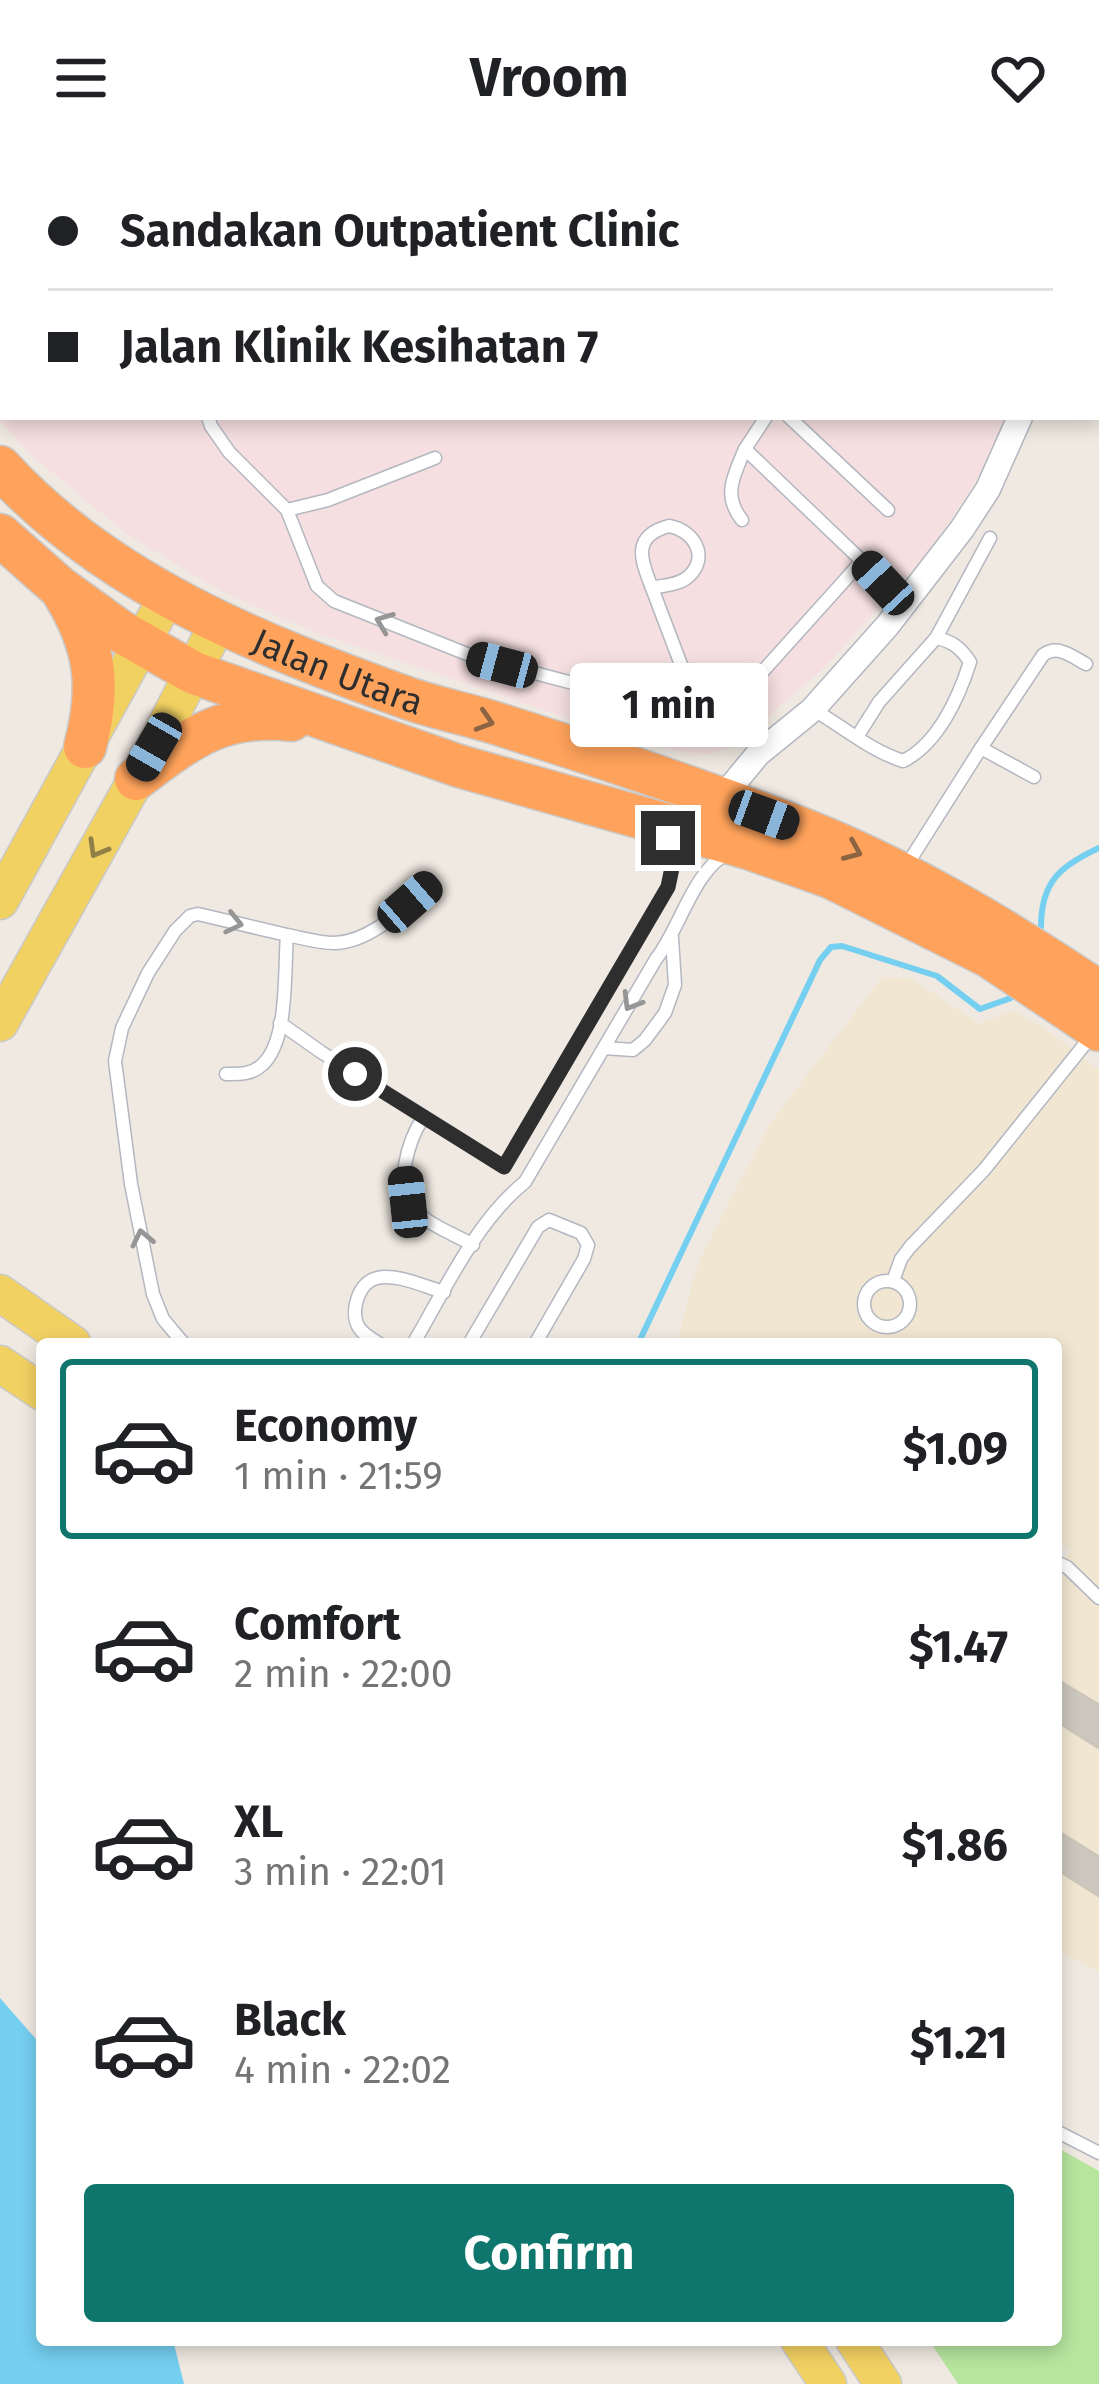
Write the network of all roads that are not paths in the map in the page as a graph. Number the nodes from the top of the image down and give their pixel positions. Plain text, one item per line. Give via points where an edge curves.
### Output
1 (209, 420) edge
2 (764, 420) edge
3 (792, 420) edge
4 (1019, 420) edge
5 (745, 449) junction
6 (435, 458) dead end
7 (0, 466) edge
8 (287, 510) junction
9 (888, 510) dead end
10 (742, 520) dead end
11 (0, 535) edge
12 (990, 538) dead end
13 (862, 561) junction
14 (59, 587) junction
15 (652, 588) junction
16 (167, 597) junction
17 (903, 605) junction
18 (218, 623) junction
19 (936, 638) junction
20 (141, 645) junction
21 (1086, 664) dead end
22 (194, 673) junction
23 (422, 702) junction
24 (697, 707) junction
25 (812, 710) junction
26 (340, 725) junction
27 (857, 737) junction
28 (85, 747) junction
29 (981, 748) junction
30 (435, 758) junction
31 (1034, 777) dead end
32 (136, 778) junction
33 (721, 799) junction
34 (650, 820) junction
35 (748, 848) junction
36 (903, 872) junction
37 (431, 884) dead end
38 (0, 902) edge
39 (287, 935) junction
40 (672, 938) junction
41 (1002, 946) junction
42 (1052, 979) junction
43 (1099, 992) edge
44 (280, 1023) junction
45 (0, 1024) edge
46 (1098, 1029) edge
47 (604, 1048) junction
48 (226, 1074) dead end
49 (423, 1118) junction
50 (472, 1245) junction
51 (893, 1281) dead end
52 (0, 1289) edge
53 (444, 1292) junction
54 (65, 1338) edge
55 (179, 1338) edge
56 (371, 1338) edge
57 (417, 1338) edge
58 (473, 1338) edge
59 (538, 1338) edge
60 (0, 1364) edge
61 (36, 1389) edge
62 (1062, 1565) edge
63 (1099, 1598) edge
64 (1062, 2134) edge
65 (1099, 2153) edge
66 (803, 2346) edge
67 (858, 2346) edge
68 (828, 2384) edge
69 (883, 2384) edge

1 - 8 lane
2 - 5 lane
3 - 9 lane
4 - 17 street via 988,489
5 - 10 lane via 730,485
5 - 13 lane
6 - 8 lane
7 - 16 highway, Jalan Utara via 85,542
24 -> 8 lane via 676,710 477,658 352,610 317,586
11 - 14 highway, Jalan Utara
12 - 19 lane
13 - 17 lane
13 - 24 lane via 747,689
14 - 20 highway, Jalan Utara
14 - 28 highway via 94,667
15 - 15 lane via 641,556 646,539 660,528 687,532 698,549 696,568 682,581
15 - 24 lane
16 - 18 highway, Jalan Utara
16 - 20 main road
17 - 25 street
18 - 22 main road
18 - 23 highway, Jalan Utara
19 - 27 lane
19 - 27 lane via 951,641 970,662 927,745 903,761
20 - 22 highway, Jalan Utara
20 - 28 main road
21 - 29 lane via 1057,650 1042,656
22 - 26 highway, Jalan Utara
22 - 32 main road
23 - 30 highway via 416,714
23 -> 33 highway, Jalan Utara
25 - 27 lane
25 - 33 street via 758,754
26 - 30 highway, Jalan Utara
26 - 32 highway via 231,721
28 - 38 main road
29 - 31 lane
29 - 36 lane
30 - 34 highway, Jalan Utara
32 -> 45 main road
33 -> 36 highway, Jalan Utara
34 - 35 highway, Jalan Utara
34 - 49 lane via 674,858 668,887 504,1167
35 - 40 lane via 712,865
35 - 41 highway, Jalan Utara
36 - 41 highway, Jalan Utara
37 - 39 lane via 363,936 330,943
39 - 44 lane
55 -> 39 lane via 153,1294 131,1184 115,1061 122,1028 148,973 190,916
40 -> 47 lane
40 - 47 lane via 676,985 665,1013 633,1049
41 - 42 highway, Jalan Utara
42 - 43 highway, Jalan Utara
42 - 46 highway, Jalan Utara
44 - 48 lane via 264,1064
44 - 49 lane
46 - 51 lane via 910,1247
47 - 50 lane via 525,1182
49 - 50 lane via 404,1165 408,1202
50 - 53 lane
52 - 54 main road
53 - 56 lane via 376,1278 356,1300 357,1324
53 - 57 lane
58 - 59 lane via 549,1220 581,1233 588,1245
60 - 61 main road
62 - 63 lane
64 - 65 lane
66 - 68 main road
67 - 69 main road

